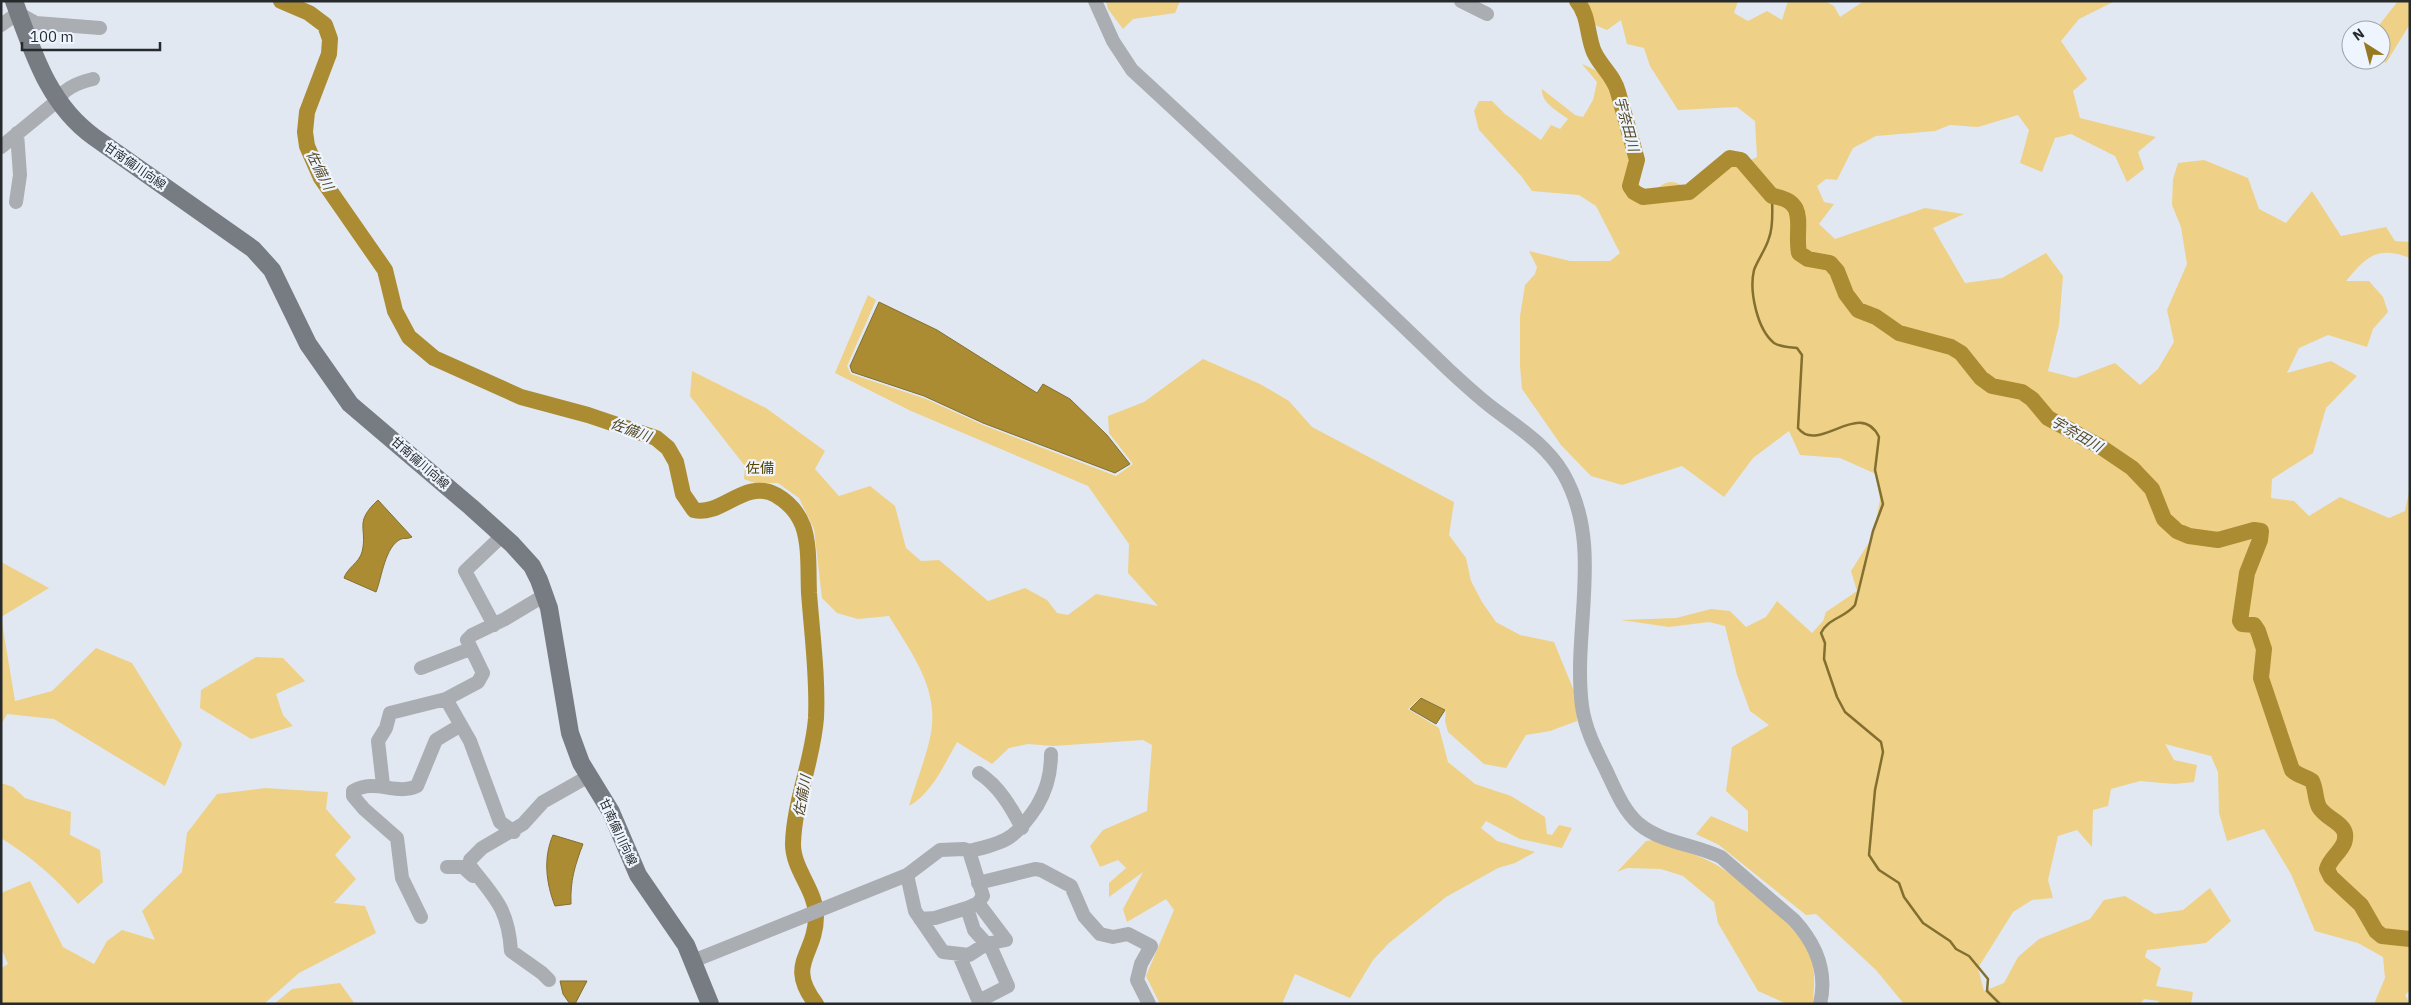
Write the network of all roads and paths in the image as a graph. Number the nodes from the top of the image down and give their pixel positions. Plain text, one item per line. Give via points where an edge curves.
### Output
1 (1095, 1) edge
2 (1461, 1) edge
3 (16, 7) edge
4 (1487, 14) dead end
5 (1, 25) edge
6 (100, 28) dead end
7 (93, 79) dead end
8 (57, 101) junction
9 (17, 133) junction
10 (1, 147) edge
11 (16, 202) dead end
12 (503, 535) junction
13 (545, 595) junction
14 (494, 625) junction
15 (470, 649) junction
16 (421, 668) dead end
17 (446, 699) junction
18 (461, 725) junction
19 (1051, 754) dead end
20 (979, 773) dead end
21 (589, 776) junction
22 (383, 785) junction
23 (1022, 828) junction
24 (514, 832) junction
25 (969, 851) junction
26 (447, 867) dead end
27 (906, 875) junction
28 (478, 876) junction
29 (978, 883) junction
30 (972, 906) junction
31 (421, 917) dead end
32 (920, 919) junction
33 (986, 944) junction
34 (959, 955) junction
35 (693, 961) junction
36 (549, 980) dead end
37 (980, 1002) edge
38 (710, 1004) edge
39 (1149, 1004) edge
40 (1820, 1004) edge

1 - 40 street via 1113,41 1132,70 1451,372 1489,406 1536,440 1554,460 1577,504 1584,534 1582,709 1592,741 1617,794 1627,811 1650,832 1721,857 1794,920 1817,954 1823,984
2 - 4 street
3 - 5 street
3 - 6 street via 36,23
3 - 8 main road, 甘南備川向線 via 38,65
7 - 8 street via 76,84
8 - 9 street
8 - 12 main road, 甘南備川向線 via 80,127 253,249 272,270 308,344 350,404
9 - 10 street
9 - 11 street via 20,175
12 - 13 main road, 甘南備川向線 via 532,566
12 - 14 street via 465,571
13 - 14 street
13 - 21 main road, 甘南備川向線 via 570,733
14 - 15 street via 472,635 467,640
15 - 16 street
15 - 17 street via 482,678
17 - 18 street
17 - 22 street via 390,712 386,728 378,740
18 - 22 street via 436,740 417,786 402,789
18 - 24 street via 470,740 500,822
19 - 23 street via 1050,776 1043,798
20 - 23 street via 998,789
21 - 24 street via 543,802
21 - 35 main road, 甘南備川向線 via 611,812 638,875 671,921
22 - 31 street via 359,787 353,790 354,796 397,838 402,878
23 - 25 street via 993,846
24 - 28 street via 473,856 470,866
25 - 27 street via 940,850
25 - 29 street
26 - 28 street via 463,866 471,875
27 - 32 street via 911,899
27 - 35 street
28 - 36 street via 504,912 511,951
29 - 30 street via 983,896
29 - 39 street via 1035,869 1068,883 1084,916 1100,934 1113,937 1128,934 1151,946 1137,980
30 - 32 street via 935,918
30 - 33 street via 974,930
30 - 33 street via 1006,940
32 - 34 street via 943,952
33 - 34 street via 969,955
33 - 37 street via 992,950 1008,986
34 - 37 street
35 - 38 main road, 甘南備川向線

